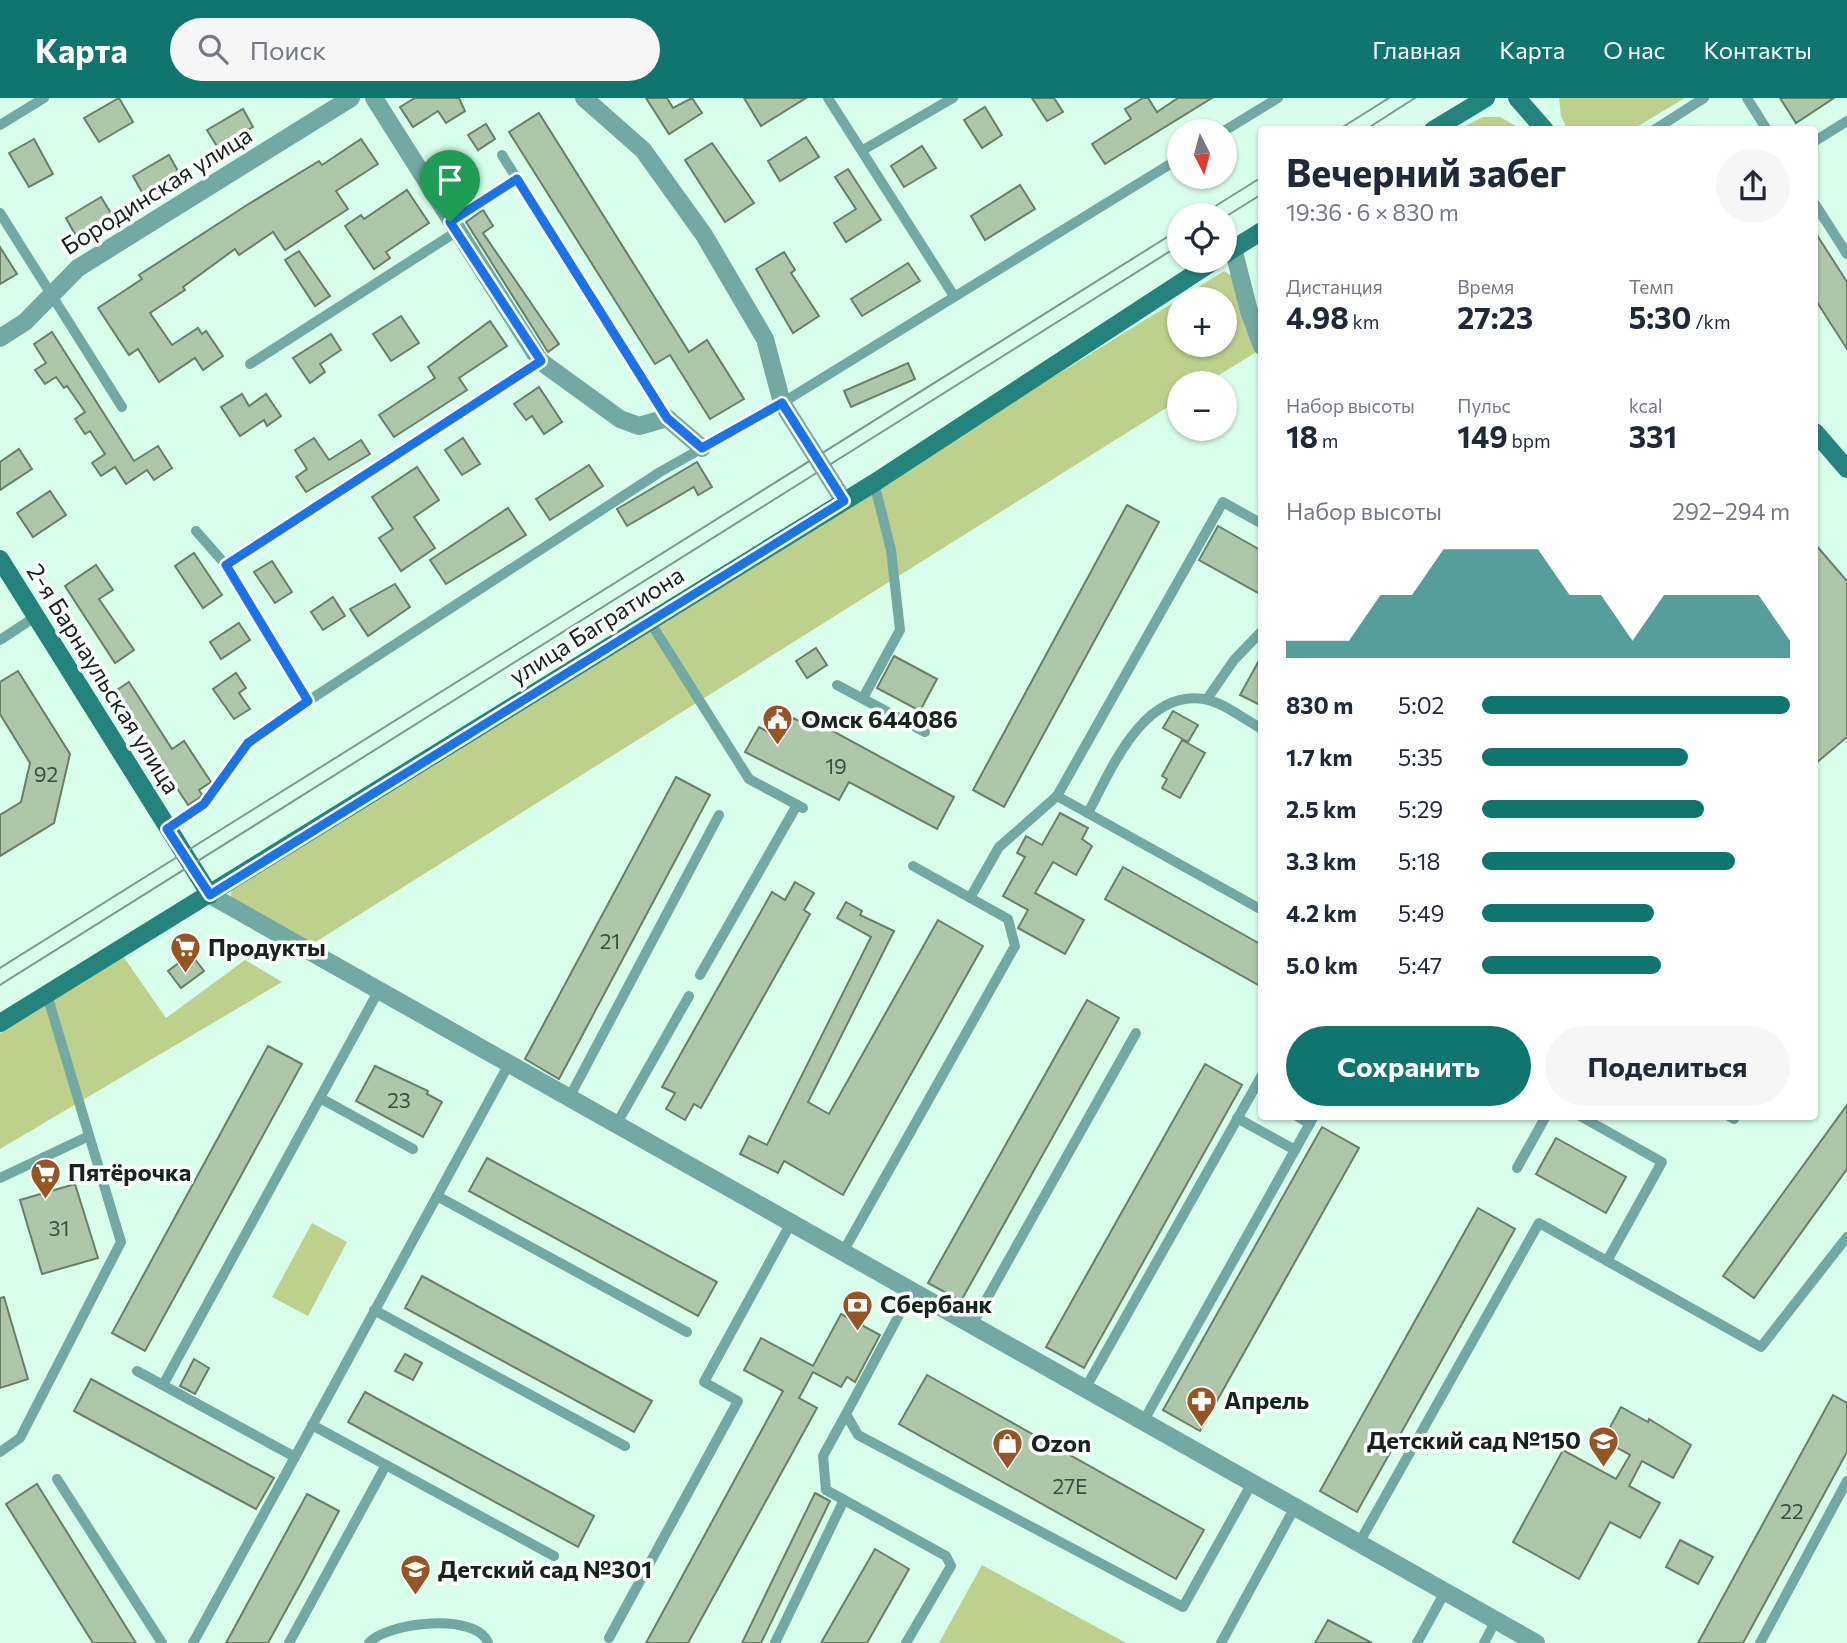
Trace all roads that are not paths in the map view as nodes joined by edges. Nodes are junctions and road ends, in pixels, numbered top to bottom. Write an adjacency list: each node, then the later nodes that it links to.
1 (44, 98): 15 (lane)
2 (351, 98): 33 (street, Бородинская улица)
3 (374, 98): 27 (street)
4 (584, 98): 39 (street)
5 (828, 98): 21 (lane)
6 (953, 98): 21 (lane)
7 (1278, 98): 12 (lane)
8 (1486, 98): 16 (street)
9 (1517, 98): 17 (street)
10 (1704, 98): 18 (lane)
11 (1747, 98): 19 (lane)
12 (1261, 103): 13 (lane)
13 (1237, 121)
14 (1847, 121): 20 (lane)
15 (0, 125)
16 (1440, 126)
17 (1542, 126)
18 (1660, 126)
19 (1764, 126)
20 (1818, 139)
21 (863, 150): 34 (lane)
22 (502, 155): 24 (lane)
23 (1167, 166): 34 (lane)
24 (517, 179): 27 (lane); 41 (lane)
25 (1818, 209): 30 (lane)
26 (0, 213): 33 (lane)
27 (453, 227): 37 (street); 38 (lane)
28 (1258, 233): 29 (street)
29 (1237, 246)
30 (1847, 254)
31 (1196, 273): 45 (street, улица Багратиона)
32 (1236, 273): 35 (street)
33 (49, 294): 36 (street, Бородинская улица); 40 (lane)
34 (954, 296): 39 (lane)
35 (1258, 335)
36 (0, 338)
37 (541, 361): 41 (street); 50 (lane)
38 (250, 364)
39 (782, 403): 43 (lane); 46 (street)
40 (122, 407)
41 (667, 418): 43 (street)
42 (1818, 435): 44 (street)
43 (702, 448): 58 (lane)
44 (1847, 469)
45 (874, 483): 46 (street, улица Багратиона); 56 (lane)
46 (844, 501): 52 (street, улица Багратиона)
47 (1258, 522): 61 (lane)
48 (196, 531): 50 (lane)
49 (0, 559): 51 (street, 2-я Барнаульская улица)
50 (226, 565): 58 (lane)
51 (35, 617): 54 (lane); 64 (street, 2-я Барнаульская улица)
52 (650, 622): 66 (street, улица Багратиона); 69 (lane)
53 (1258, 635): 57 (lane)
54 (0, 640)
55 (837, 685): 56 (lane)
56 (863, 698): 60 (lane)
57 (1207, 699): 59 (lane); 62 (lane)
58 (308, 701): 64 (lane)
59 (1258, 727)
60 (925, 732)
61 (1057, 796): 62 (lane); 67 (lane)
62 (1088, 813): 68 (lane)
63 (719, 815): 78 (lane)
64 (167, 829): 66 (street, 2-я Барнаульская улица)
65 (913, 866): 67 (lane)
66 (210, 895): 70 (street); 71 (street, улица Багратиона)
67 (970, 898): 92 (lane)
68 (1258, 909)
69 (701, 975)
70 (379, 990): 75 (street); 77 (lane)
71 (47, 995): 73 (street, улица Багратиона); 84 (lane)
72 (689, 996): 83 (lane)
73 (0, 1023)
74 (1136, 1033): 96 (lane)
75 (509, 1064): 78 (street); 89 (lane)
76 (1257, 1094): 79 (lane)
77 (320, 1098): 85 (lane); 99 (lane)
78 (569, 1098): 83 (street)
79 (1237, 1118): 86 (lane); 100 (lane)
80 (1312, 1120): 86 (lane)
81 (1544, 1120): 87 (lane)
82 (1587, 1120): 93 (lane)
83 (617, 1125): 90 (street)
84 (89, 1136): 88 (lane); 105 (lane)
85 (413, 1149)
86 (1295, 1150): 102 (lane)
87 (1517, 1168)
88 (0, 1178)
89 (436, 1196): 95 (lane); 97 (lane)
90 (791, 1223): 92 (street); 117 (lane)
91 (1847, 1237): 93 (lane)
92 (843, 1252): 94 (street)
93 (1607, 1261): 113 (lane)
94 (912, 1291): 96 (street); 101 (lane)
95 (374, 1310): 103 (lane); 104 (lane)
96 (972, 1325): 100 (street)
97 (687, 1332)
98 (136, 1371): 99 (lane)
99 (163, 1385): 106 (lane)
100 (1085, 1389): 102 (street)
101 (846, 1414): 110 (lane); 111 (lane)
102 (1143, 1422): 110 (street)
103 (312, 1425): 106 (lane); 107 (lane)
104 (625, 1446)
105 (0, 1452)
106 (295, 1457): 119 (lane)
107 (386, 1465): 114 (lane); 120 (lane)
108 (57, 1479): 118 (lane)
109 (1847, 1481): 129 (lane)
110 (1252, 1483): 112 (street)
111 (844, 1500): 123 (lane); 124 (lane)
112 (1295, 1507): 113 (street); 125 (lane)
113 (1359, 1543): 115 (street)
114 (554, 1556)
115 (1445, 1592): 116 (street); 126 (lane)
116 (1496, 1620): 127 (lane); 128 (street)
117 (609, 1639)
118 (162, 1643)
119 (194, 1643)
120 (289, 1643)
121 (369, 1643): 122 (lane)
122 (488, 1643)
123 (775, 1643)
124 (906, 1643)
125 (1221, 1643)
126 (1418, 1643)
127 (1484, 1643)
128 (1536, 1643)
129 (1760, 1643)

